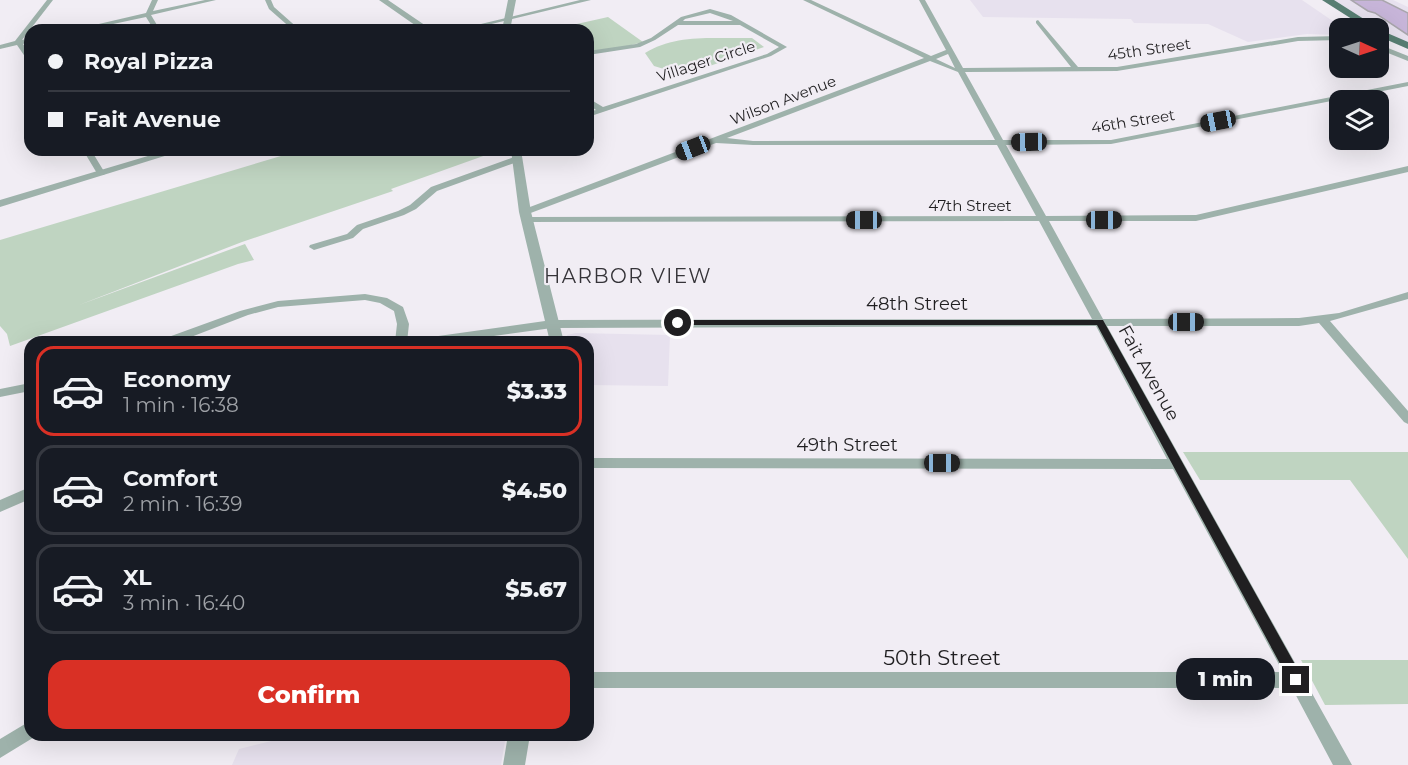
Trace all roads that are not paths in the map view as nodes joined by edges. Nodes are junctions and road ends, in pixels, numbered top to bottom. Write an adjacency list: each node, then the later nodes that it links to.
1 (50, 0): 19 (street)
2 (155, 0): 12 (street)
3 (213, 0): 12 (street)
4 (268, 0): 22 (street)
5 (383, 0): 23 (street)
6 (512, 0): 13 (street)
7 (588, 0): 13 (street)
8 (806, 0): 37 (street)
9 (922, 0): 35 (street, Fait Avenue)
10 (1313, 0): 14 (main road)
11 (1326, 0): 15 (main road)
12 (148, 15): 20 (street); 21 (street)
13 (508, 17): 24 (street); 25 (street)
14 (1340, 17)
15 (1356, 18)
16 (1038, 22): 40 (street)
17 (677, 23): 18 (street, Villager Circle); 18 (street, Villager Circle); 36 (street, Villager Circle)
18 (741, 23): 43 (street, Villager Circle)
19 (31, 24)
20 (105, 24)
21 (152, 24)
22 (290, 24)
23 (419, 24)
24 (482, 24)
25 (507, 24)
26 (24, 33): 29 (street)
27 (1329, 38): 40 (street, 45th Street)
28 (24, 41): 29 (street)
29 (19, 42): 32 (street); 34 (street)
30 (1389, 42): 33 (main road)
31 (1389, 44): 38 (street)
32 (0, 47)
33 (1408, 49)
34 (24, 50)
35 (950, 51): 37 (street, Wilson Avenue); 39 (street, Fait Avenue)
36 (594, 52)
37 (931, 58): 39 (street); 45 (street, Wilson Avenue)
38 (1408, 58)
39 (960, 70): 40 (street, 45th Street); 46 (street, Fait Avenue)
40 (1077, 70)
41 (1408, 84): 46 (street, 46th Street)
42 (594, 104): 43 (street)
43 (602, 110): 44 (street, Villager Circle)
44 (594, 113)
45 (714, 140): 46 (street, 46th Street); 54 (street, Wilson Avenue)
46 (1000, 142): 55 (street, Fait Avenue)
47 (91, 156): 52 (street)
48 (159, 156): 52 (street)
49 (511, 156): 56 (street)
50 (516, 156): 54 (street)
51 (1408, 170): 55 (street, 47th Street)
52 (101, 173): 53 (street)
53 (0, 204)
54 (526, 216): 55 (street, 47th Street); 60 (street)
55 (1043, 219): 59 (street, Fait Avenue)
56 (314, 247)
57 (1408, 295): 58 (street, 48th Street)
58 (1323, 320): 59 (street, 48th Street); 67 (street)
59 (1100, 322): 60 (street, 48th Street); 69 (street, Fait Avenue)
60 (552, 324): 63 (street, 48th Street); 64 (street)
61 (184, 336): 62 (street)
62 (402, 336)
63 (467, 336)
64 (555, 336)
65 (24, 388): 66 (street)
66 (0, 393)
67 (1408, 419)
68 (594, 463): 69 (street, 49th Street)
69 (1178, 464): 73 (street, Fait Avenue)
70 (24, 495): 71 (street)
71 (0, 506)
72 (594, 680): 73 (street, 50th Street)
73 (1296, 680): 78 (street, Fait Avenue)
74 (24, 734): 76 (street)
75 (518, 741): 77 (street)
76 (0, 749)
77 (514, 765)
78 (1342, 765)

